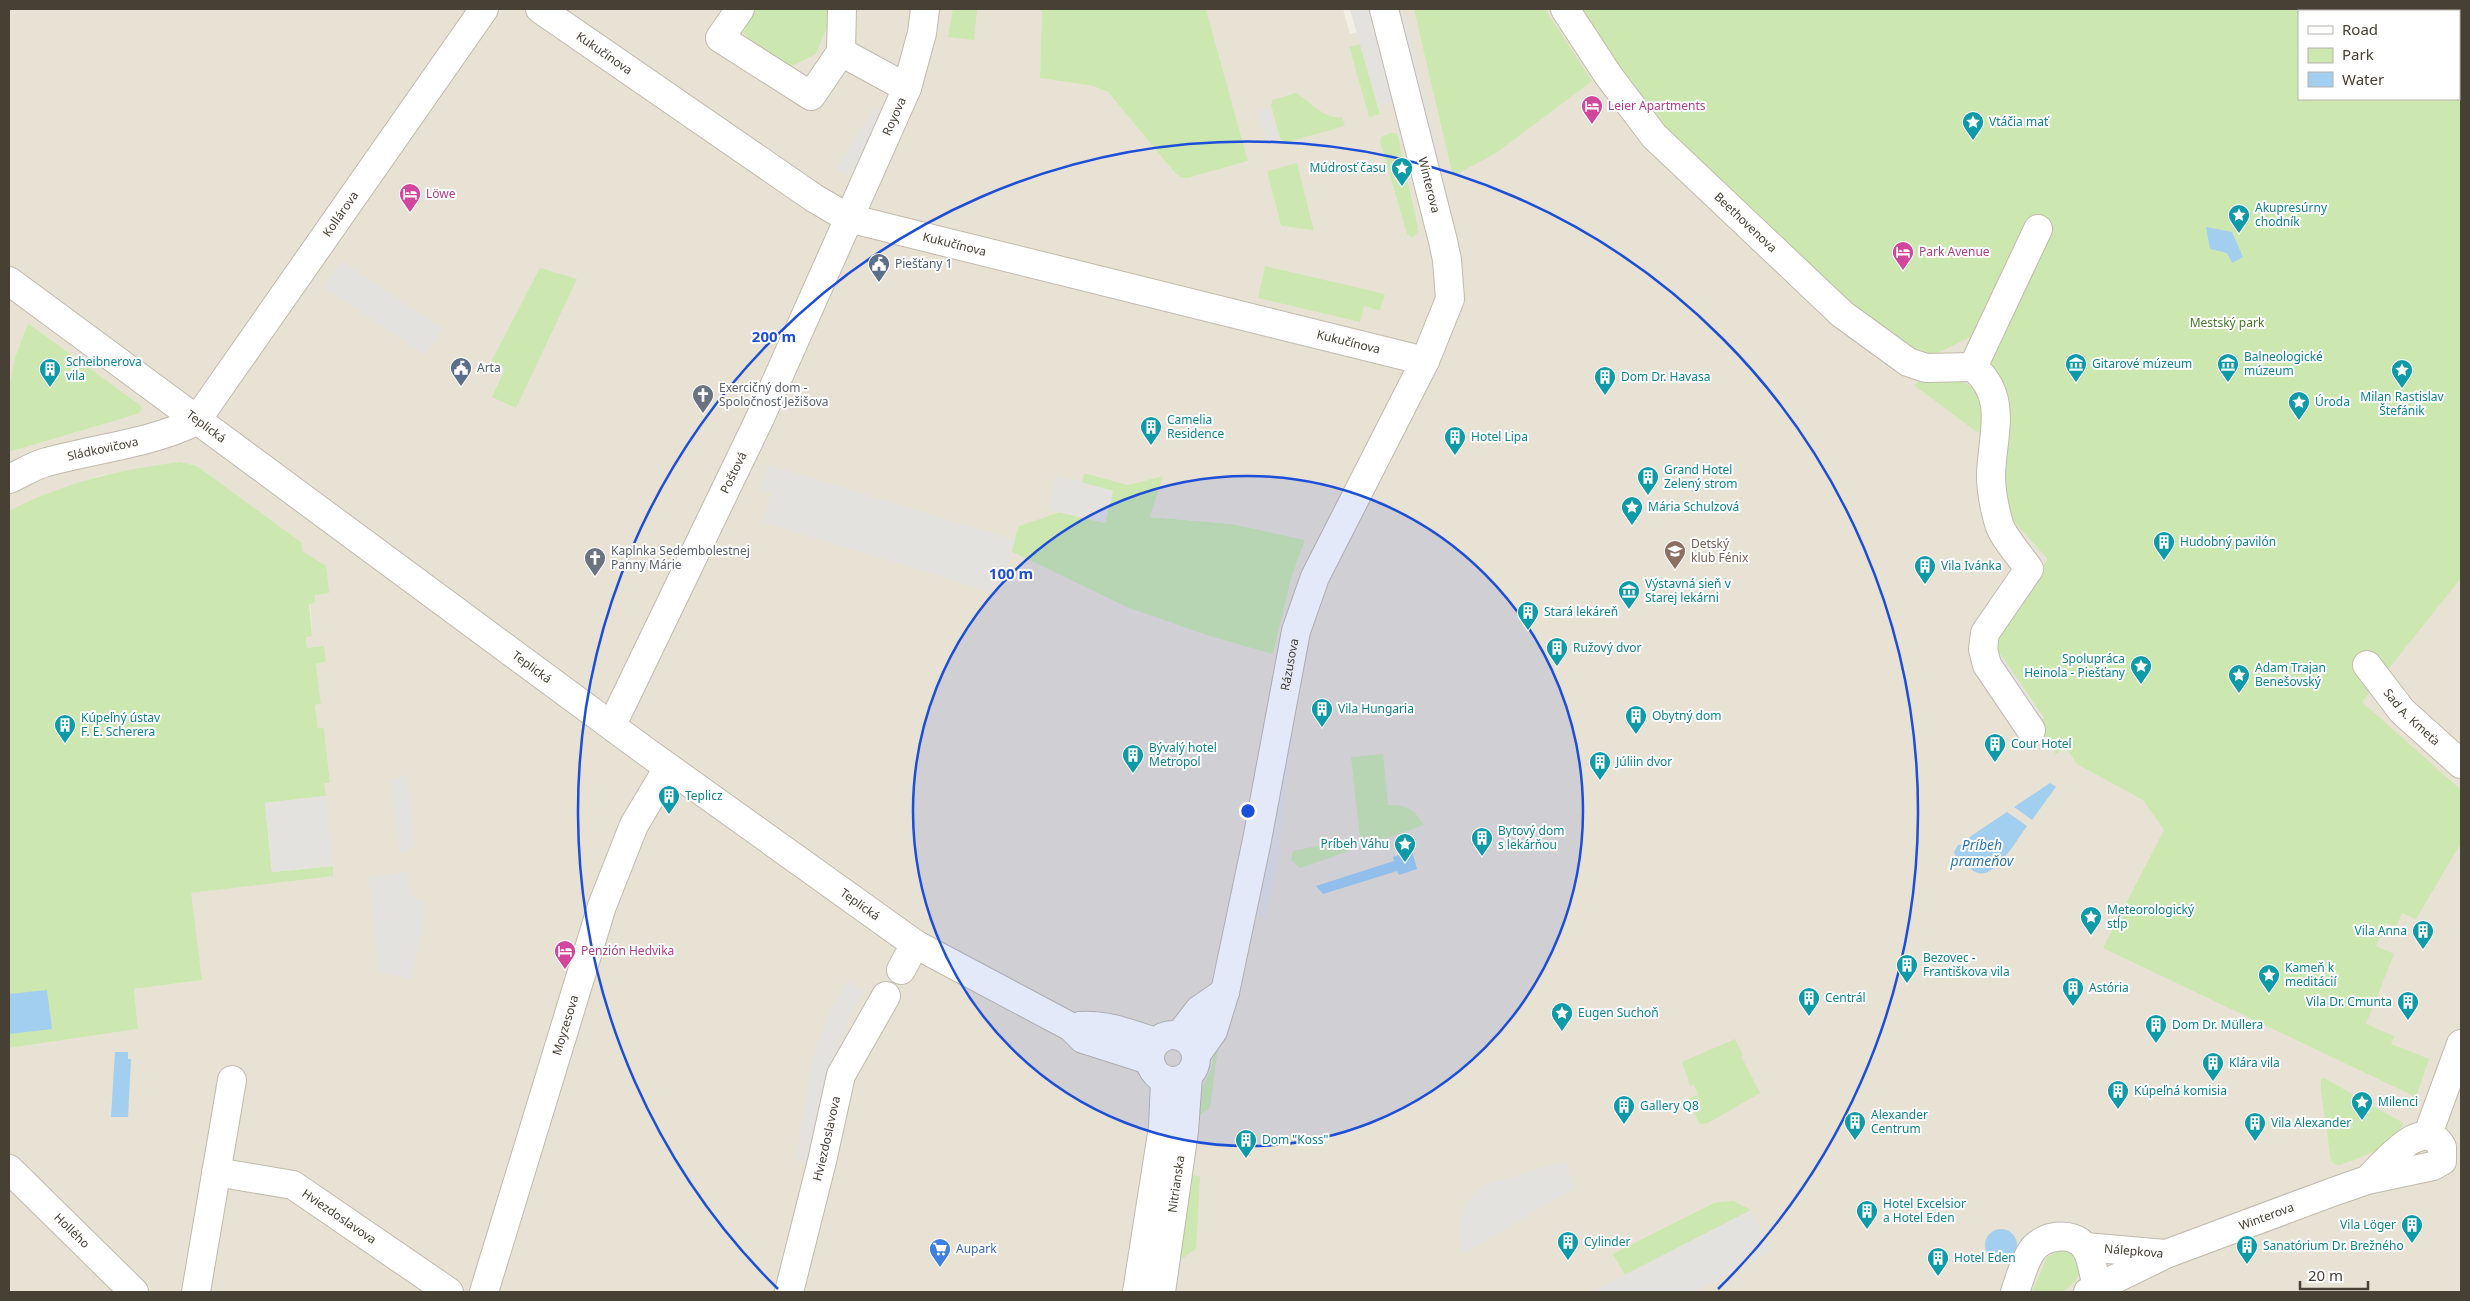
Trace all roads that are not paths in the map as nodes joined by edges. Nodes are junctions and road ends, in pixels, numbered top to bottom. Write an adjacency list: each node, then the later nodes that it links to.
1 (484, 9): 15 (street, Kollárova)
2 (540, 9): 10 (street, Kukučínova)
3 (740, 9): 8 (street)
4 (842, 9): 8 (street)
5 (926, 9): 9 (street, Royova)
6 (1384, 9): 13 (street, Winterova)
7 (1565, 9): 14 (street, Beethovenova)
8 (841, 52): 9 (street)
9 (907, 88): 10 (street, Royova)
10 (848, 218): 13 (street, Kukučínova); 18 (street, Poštová)
11 (2038, 229): 14 (street)
12 (9, 281): 15 (street, Teplická)
13 (1425, 361): 26 (street, Rázusova)
14 (1973, 367): 19 (street)
15 (196, 421): 16 (street, Sládkovičova); 18 (street, Teplická)
16 (9, 479)
17 (2367, 665): 20 (street, Sad A. Kmeťa)
18 (612, 725): 21 (street, Teplická)
19 (2031, 730)
20 (2461, 764)
21 (668, 768): 22 (street, Teplická); 36 (street, Moyzesova)
22 (915, 944): 23 (street); 26 (street, Teplická)
23 (900, 970)
24 (886, 996): 37 (street, Hviezdoslavova)
25 (2461, 1044): 31 (street, Winterova)
26 (1172, 1058): 38 (street, Nitrianska); 39 (street, Nitrianska)
27 (232, 1080): 29 (street)
28 (9, 1169): 33 (street, Hollého)
29 (216, 1172): 34 (street); 35 (street, Hviezdoslavova)
30 (2085, 1247): 31 (street, Nálepkova); 32 (street, Nálepkova); 40 (street, Nálepkova)
31 (2166, 1254): 32 (street, Nálepkova)
32 (2093, 1290)
33 (134, 1292)
34 (196, 1292)
35 (448, 1292)
36 (484, 1292)
37 (789, 1292)
38 (1137, 1292)
39 (1161, 1292)
40 (2015, 1292)

